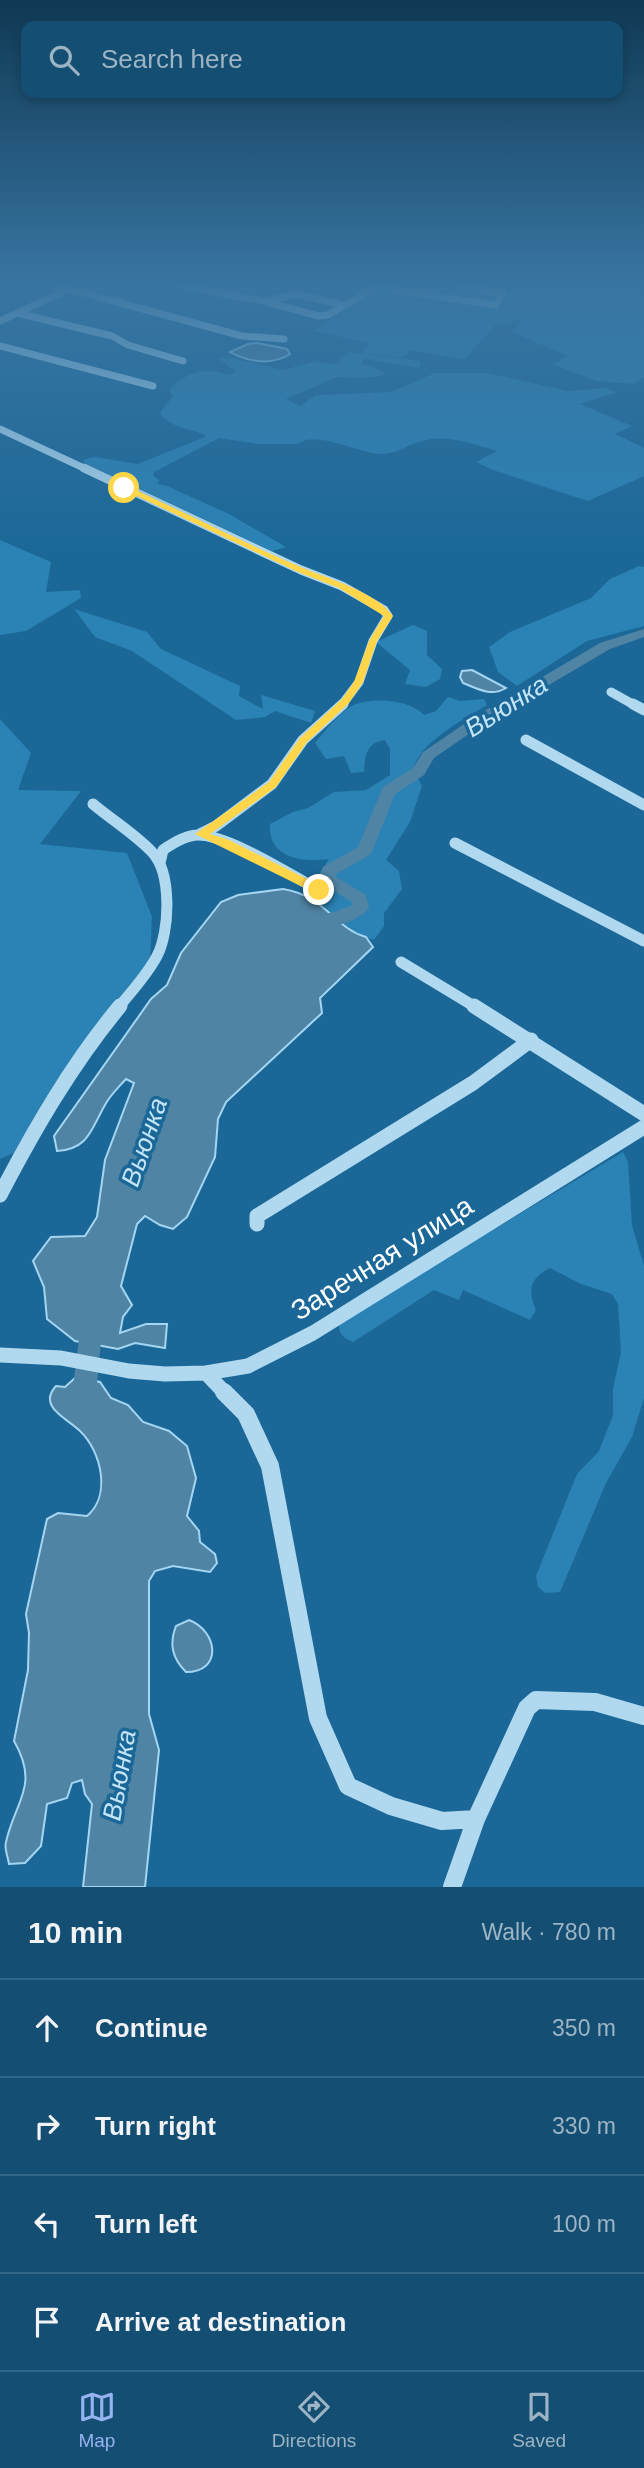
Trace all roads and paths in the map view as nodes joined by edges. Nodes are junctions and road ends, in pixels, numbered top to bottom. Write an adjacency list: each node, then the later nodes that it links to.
1 (104, 373): 2 (street)
2 (153, 386)
3 (0, 429): 9 (street)
4 (611, 692): 5 (street)
5 (644, 710)
6 (526, 740): 8 (street)
7 (93, 804): 11 (street)
8 (644, 805)
9 (200, 834): 11 (street); 12 (street)
10 (456, 843): 13 (street)
11 (160, 863): 18 (street)
12 (319, 890)
13 (644, 941)
14 (401, 962): 15 (street)
15 (531, 1040): 16 (street); 19 (street)
16 (644, 1114)
17 (644, 1127): 22 (street, Заречная улица)
18 (0, 1195)
19 (257, 1224)
20 (0, 1355): 21 (street)
21 (61, 1358): 22 (street, Заречная улица)
22 (206, 1373): 24 (street)
23 (644, 1716): 24 (street)
24 (476, 1819): 25 (street)
25 (452, 1887)

